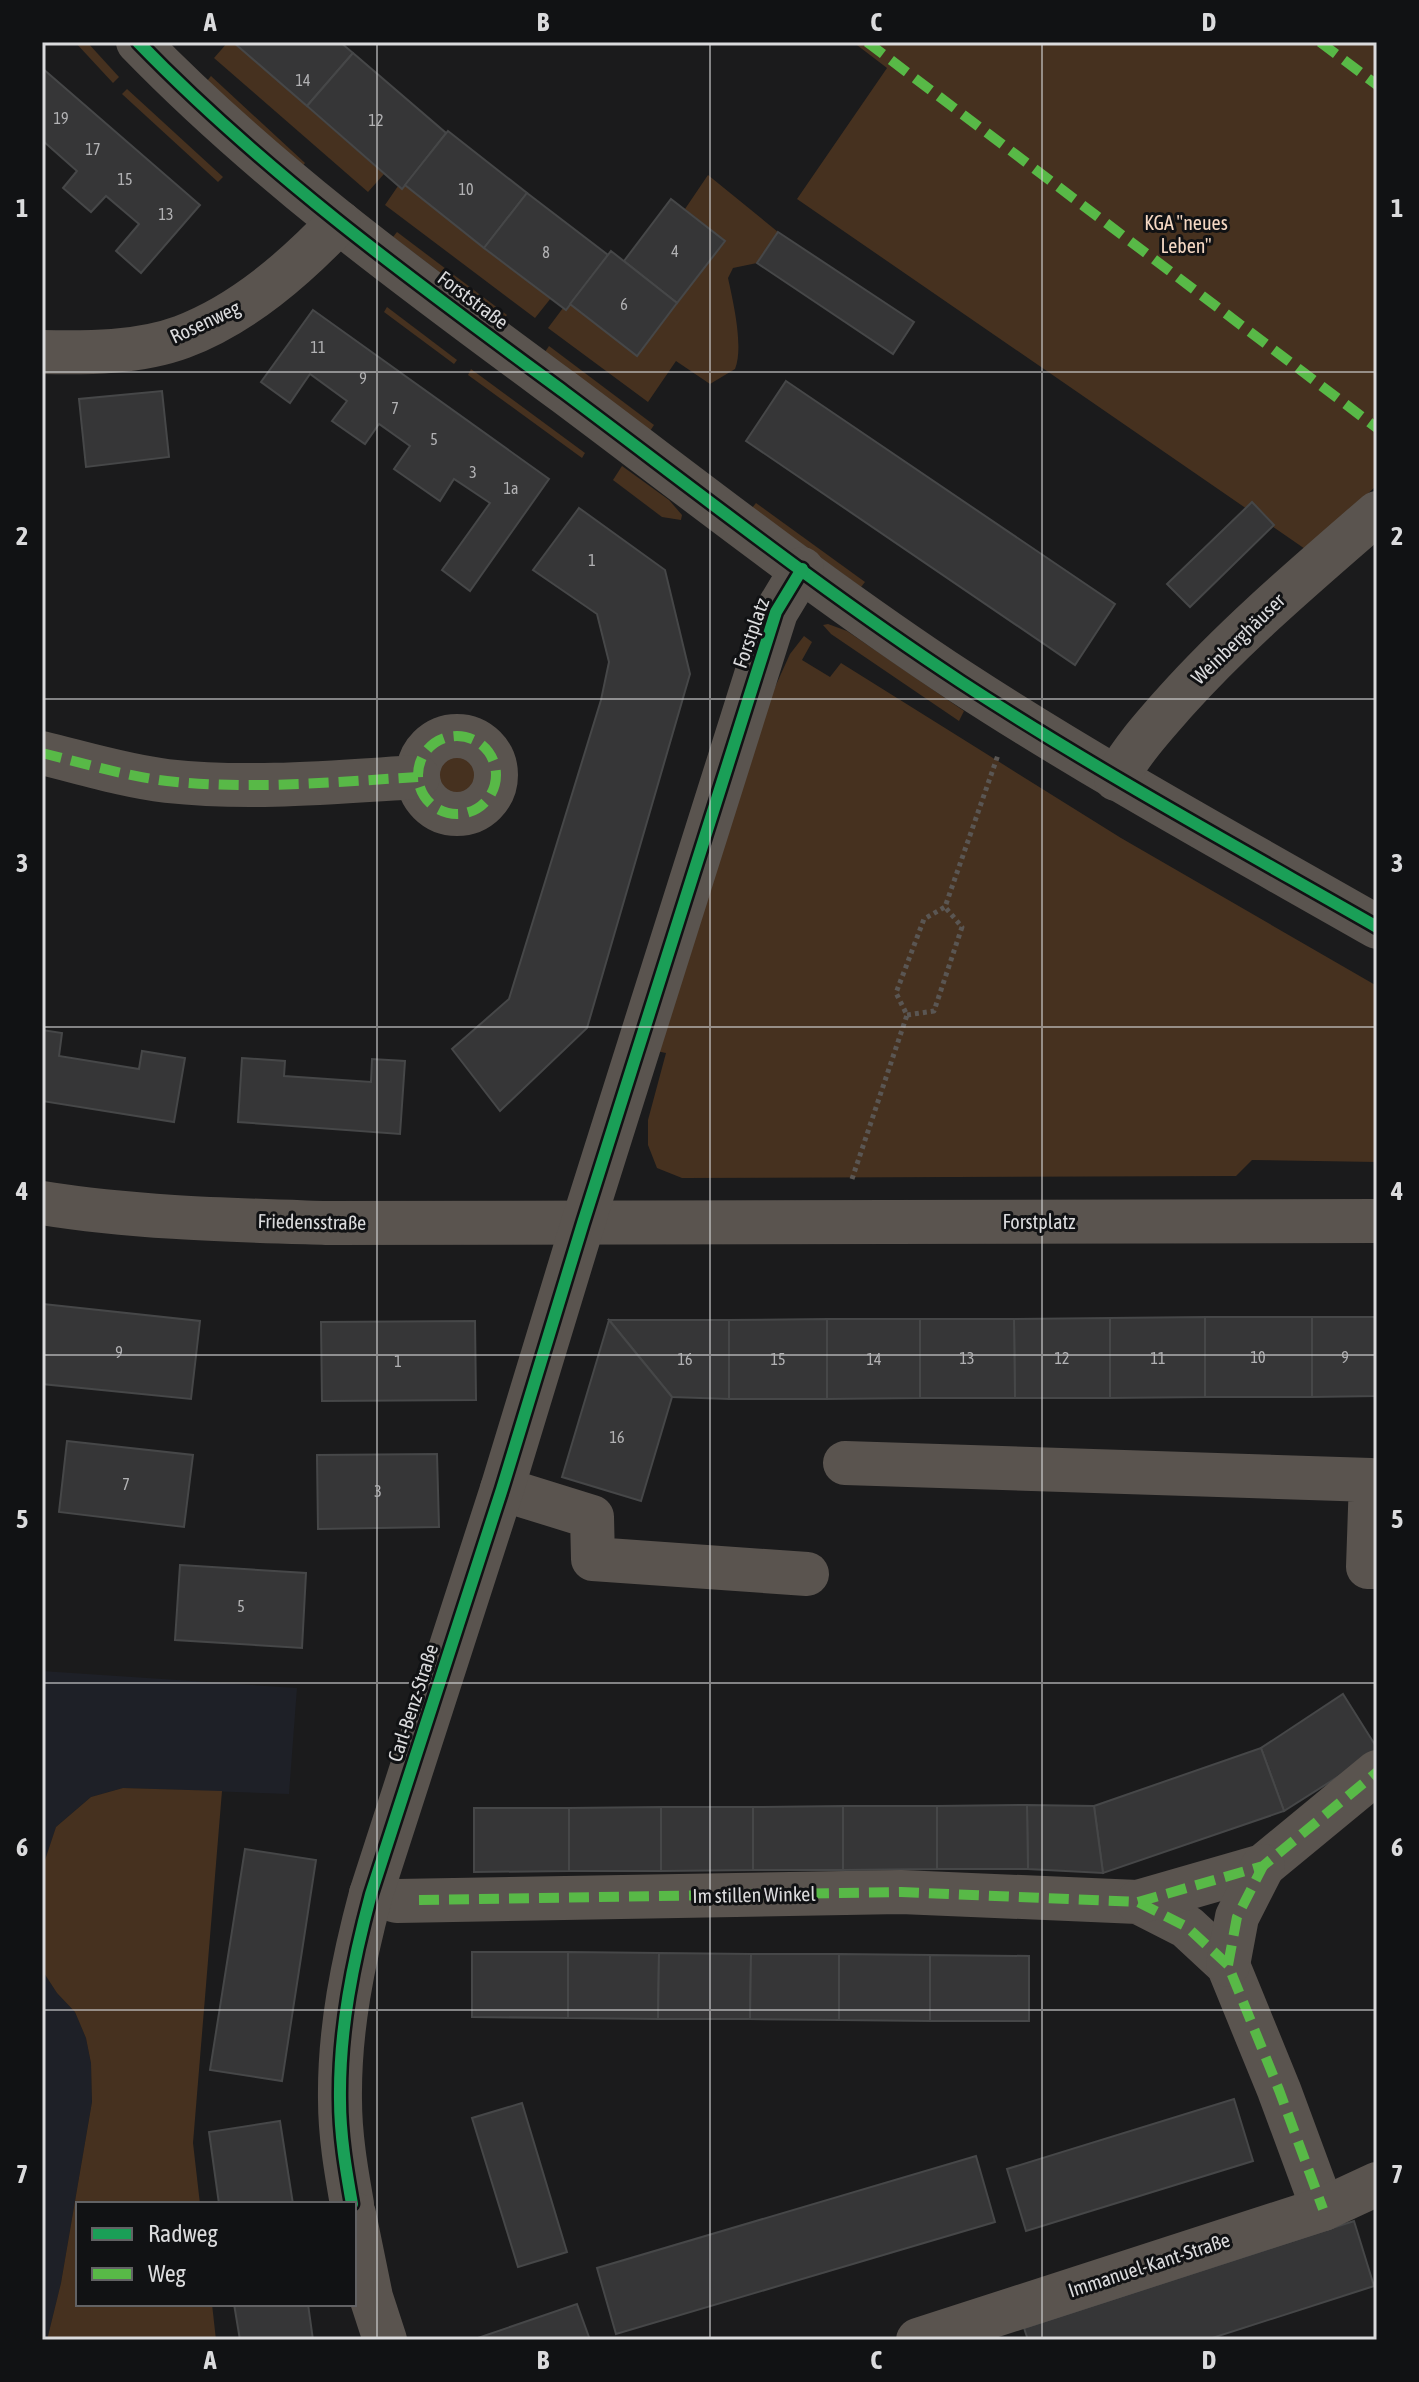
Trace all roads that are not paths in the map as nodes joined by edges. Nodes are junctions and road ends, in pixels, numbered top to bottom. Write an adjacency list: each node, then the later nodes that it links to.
1 (138, 42): 2 (street, Forststraße)
2 (339, 222): 3 (street, Rosenweg); 5 (street, Forststraße)
3 (42, 352)
4 (1377, 513): 8 (street, Weinberghäuser)
5 (802, 569): 8 (street); 12 (street, Forstplatz)
6 (42, 753): 7 (street)
7 (418, 777)
8 (1116, 779): 9 (street)
9 (1377, 927)
10 (42, 1203): 12 (street, Friedensstraße)
11 (1377, 1221): 12 (street, Forstplatz)
12 (583, 1223): 14 (street, Carl-Benz-Straße)
13 (845, 1463): 15 (street)
14 (502, 1489): 16 (street); 19 (street, Carl-Benz-Straße)
15 (1377, 1567)
16 (807, 1574)
17 (1377, 1772): 18 (street, Im stillen Winkel)
18 (1263, 1866): 20 (street, Im stillen Winkel); 21 (street, Im stillen Winkel)
19 (371, 1894): 20 (street, Im stillen Winkel); 23 (street, Carl-Benz-Straße)
20 (1138, 1902): 21 (street, Im stillen Winkel)
21 (1228, 1965): 24 (street, Im stillen Winkel)
22 (1377, 2184): 24 (street, Immanuel-Kant-Straße)
23 (352, 2202)
24 (1323, 2209): 27 (street, Immanuel-Kant-Straße)
25 (356, 2224): 26 (street)
26 (385, 2340)
27 (918, 2340)

